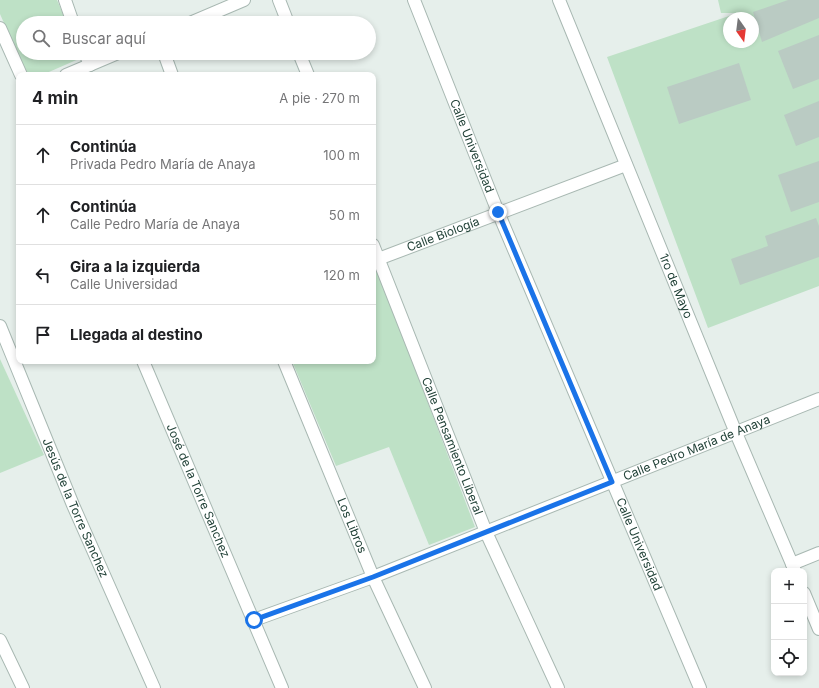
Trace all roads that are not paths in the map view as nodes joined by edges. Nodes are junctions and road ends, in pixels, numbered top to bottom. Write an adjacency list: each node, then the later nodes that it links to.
1 (64, 0): 7 (street)
2 (244, 0): 6 (street)
3 (279, 0): 9 (street)
4 (414, 0): 21 (street, Calle Universidad)
5 (559, 0): 20 (street, 1ro de Mayo)
6 (223, 4): 8 (street)
7 (70, 16)
8 (202, 16)
9 (285, 16)
10 (0, 28): 16 (street)
11 (88, 60): 15 (street)
12 (102, 60): 15 (street)
13 (167, 60): 18 (street)
14 (302, 60): 19 (street)
15 (90, 65): 17 (street)
16 (20, 72)
17 (73, 72)
18 (171, 72)
19 (307, 72)
20 (626, 165): 21 (street, Calle Biología); 27 (street, 1ro de Mayo)
21 (498, 212): 22 (street, Calle Biología); 28 (street, Calle Universidad)
22 (376, 260): 29 (street, Calle Pensamiento Liberal)
23 (0, 326): 38 (street, Jesús de la Torre Sanchez)
24 (144, 364): 34 (street, José de la Torre Sanchez)
25 (285, 364): 32 (street, Los Libros)
26 (819, 399): 27 (street, Calle Pedro María de Anaya)
27 (736, 432): 28 (street, Calle Pedro María de Anaya); 31 (street, 1ro de Mayo)
28 (612, 482): 29 (street, Calle Pedro María de Anaya); 42 (street, Calle Universidad)
29 (486, 532): 32 (street, Calle Pedro María de Anaya); 41 (street, Calle Pensamiento Liberal)
30 (819, 553): 31 (street)
31 (793, 567)
32 (373, 577): 34 (street, Calle Pedro María de Anaya); 40 (street, Los Libros)
33 (807, 600): 35 (street)
34 (254, 620): 39 (street, José de la Torre Sanchez)
35 (819, 629)
36 (0, 640): 37 (street)
37 (23, 688)
38 (154, 688)
39 (282, 688)
40 (425, 688)
41 (558, 688)
42 (700, 688)

